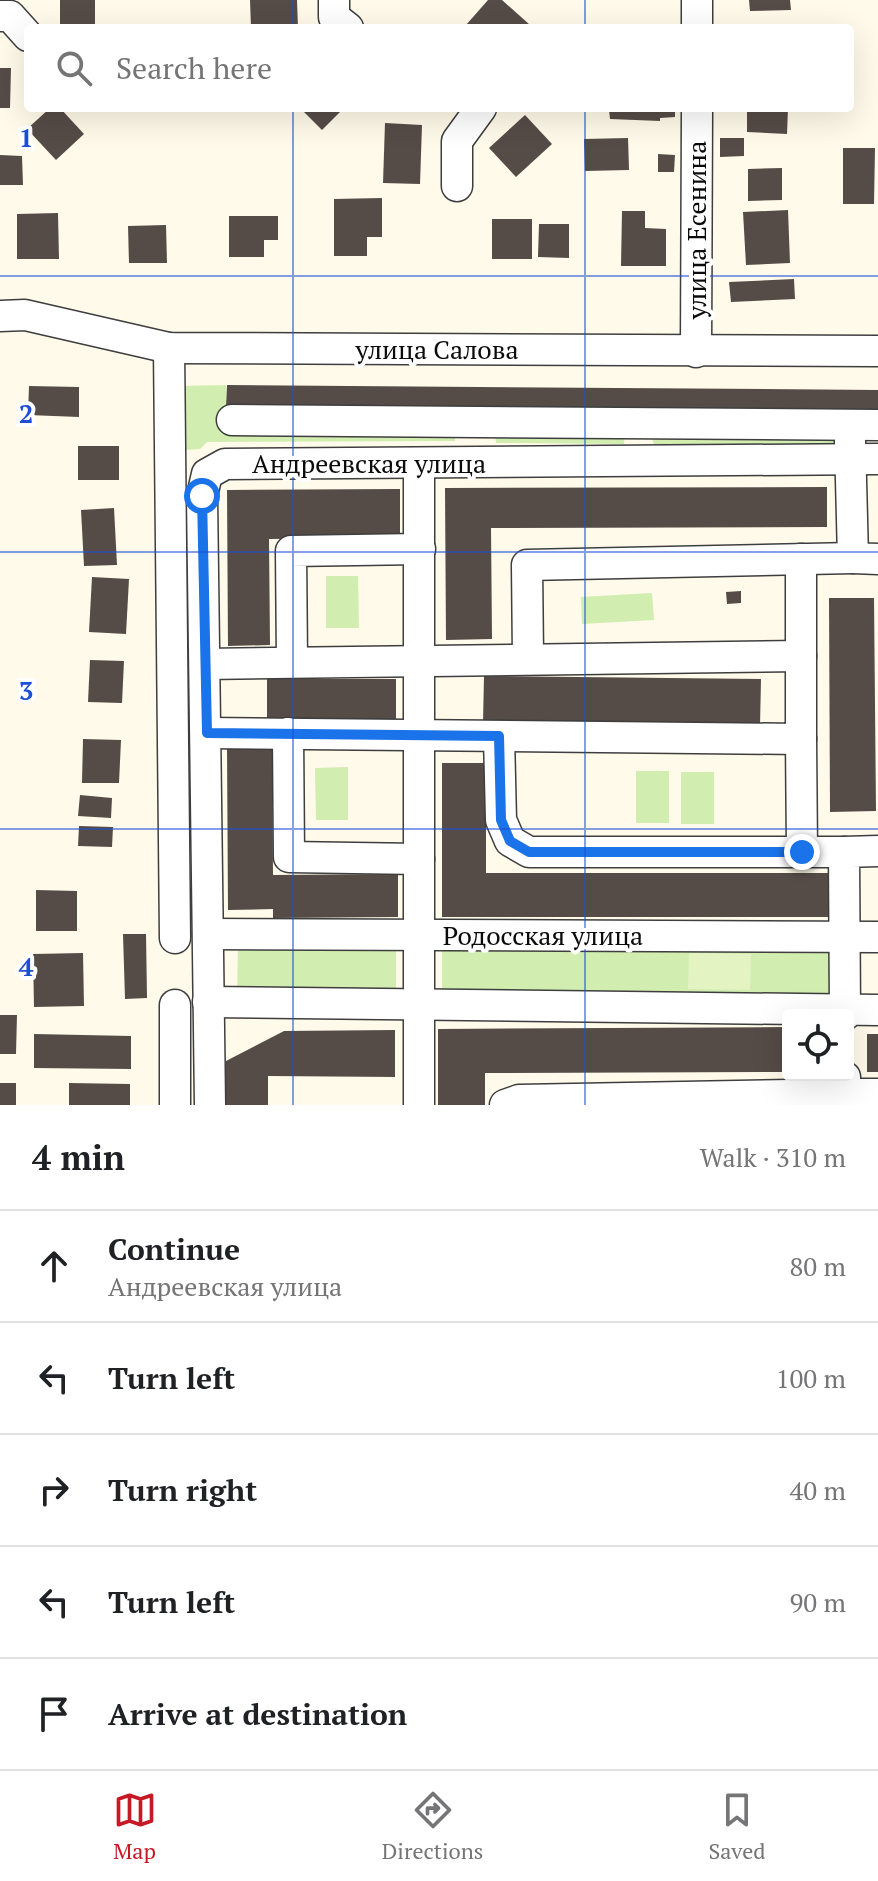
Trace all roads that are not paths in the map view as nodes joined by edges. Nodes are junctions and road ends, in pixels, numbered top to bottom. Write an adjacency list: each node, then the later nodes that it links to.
1 (697, 0): 2 (street)
2 (697, 24)
3 (478, 112): 5 (street)
4 (697, 112): 9 (street, улица Есенина)
5 (457, 186)
6 (0, 316): 7 (street, улица Салова)
7 (169, 348): 9 (street, улица Салова); 37 (street)
8 (878, 351): 9 (street, улица Салова)
9 (696, 352)
10 (232, 420): 11 (street)
11 (465, 422): 12 (street); 14 (street)
12 (864, 425): 13 (street)
13 (864, 459): 14 (street, Андреевская улица); 17 (street)
14 (466, 462): 15 (street, Андреевская улица)
15 (419, 463): 16 (street); 23 (street, Андреевская улица)
16 (420, 549): 21 (street); 22 (street)
17 (866, 558): 18 (street)
18 (801, 559): 19 (street); 20 (street)
19 (801, 656): 20 (street); 28 (street)
20 (528, 658): 21 (street)
21 (420, 659): 22 (street); 26 (street)
22 (292, 662): 23 (street)
23 (205, 664): 24 (street, Андреевская улица)
24 (207, 733): 25 (street); 33 (street, Андреевская улица)
25 (288, 733): 26 (street); 32 (street)
26 (419, 736): 27 (street); 32 (street)
27 (499, 736): 28 (street); 30 (street)
28 (801, 739): 30 (street)
29 (878, 851): 31 (street)
30 (802, 852): 31 (street)
31 (844, 852): 35 (street)
32 (419, 859): 34 (street)
33 (208, 934): 34 (street, Родосская улица); 38 (street, Андреевская улица)
34 (418, 934): 35 (street, Родосская улица); 39 (street)
35 (845, 936): 36 (street, Родосская улица); 41 (street)
36 (878, 937)
37 (175, 938)
38 (208, 1002): 39 (street); 48 (street, Андреевская улица)
39 (418, 1002): 43 (street); 49 (street)
40 (175, 1005): 47 (street)
41 (845, 1009)
42 (878, 1010): 44 (street)
43 (782, 1011)
44 (854, 1011)
45 (845, 1091): 46 (street); 50 (street)
46 (878, 1094)
47 (175, 1105)
48 (210, 1105)
49 (419, 1105)
50 (505, 1105)

